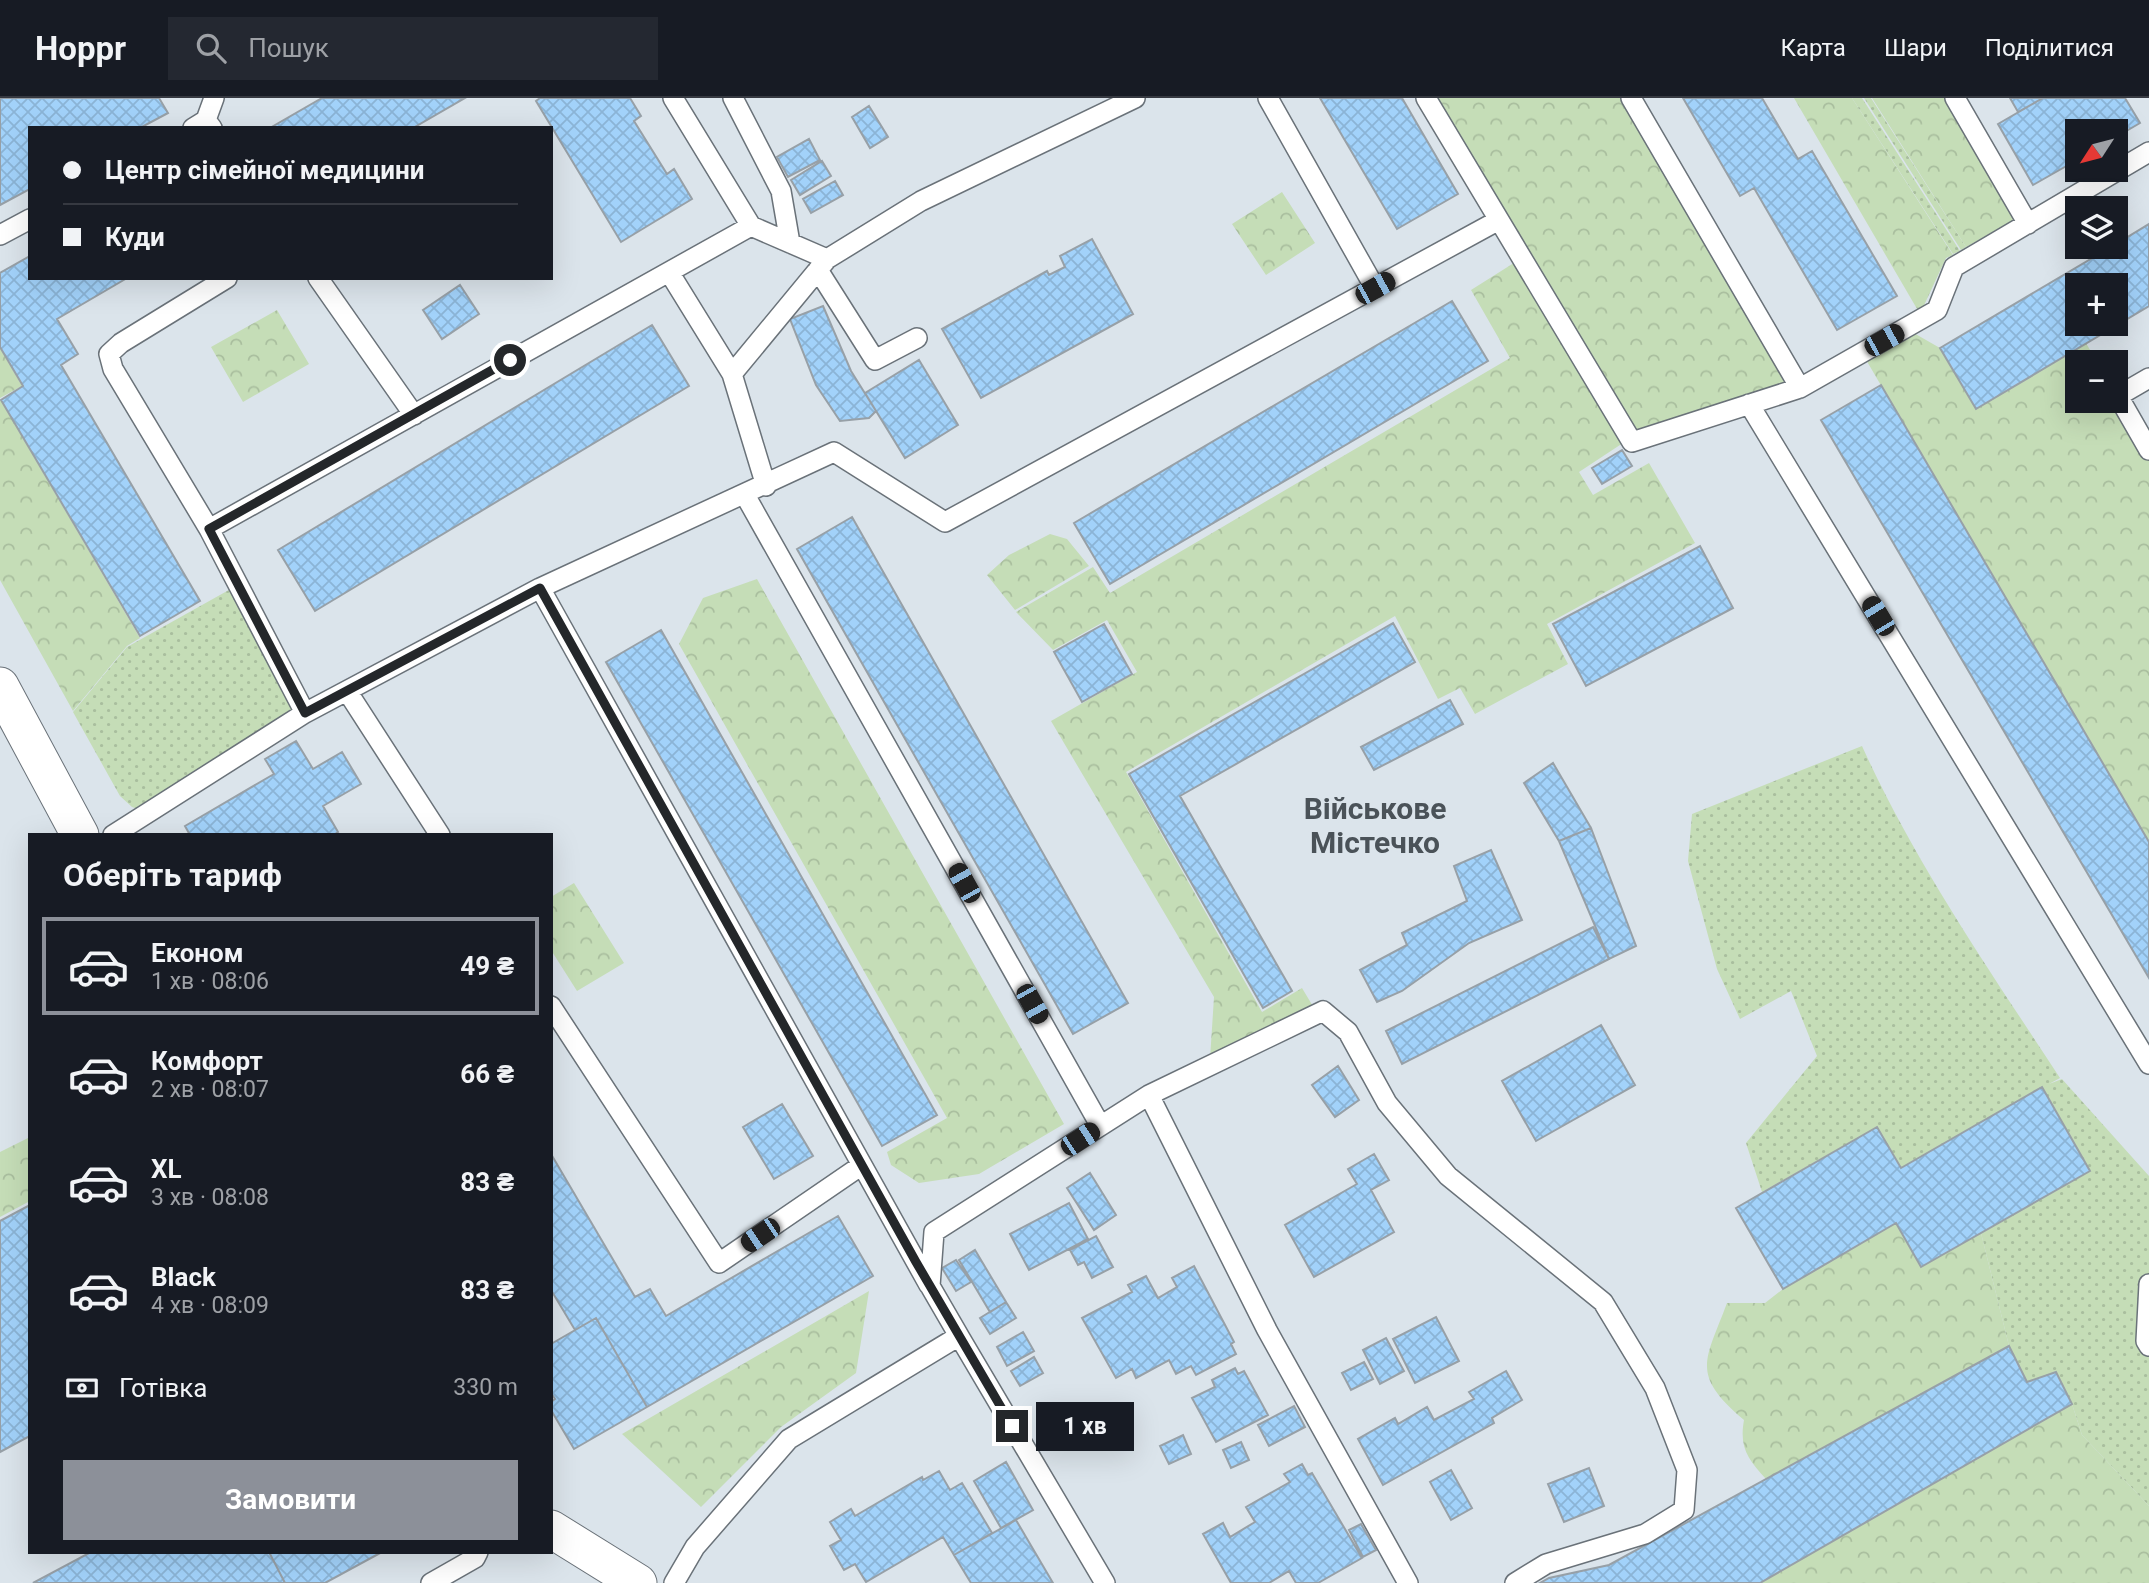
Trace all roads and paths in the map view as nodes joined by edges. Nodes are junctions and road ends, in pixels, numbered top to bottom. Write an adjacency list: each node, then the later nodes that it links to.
1 (214, 98): 9 (lane)
2 (673, 98): 14 (lane)
3 (733, 98): 16 (lane)
4 (1135, 98): 17 (lane)
5 (1268, 98): 21 (lane)
6 (1426, 98): 12 (lane)
7 (1631, 98): 25 (lane)
8 (1955, 98): 13 (lane)
9 (204, 125)
10 (2149, 152): 13 (lane)
11 (28, 220): 15 (lane)
12 (1499, 220): 21 (lane); 26 (lane)
13 (2028, 224): 25 (lane)
14 (751, 226): 16 (lane); 18 (lane)
15 (0, 235)
16 (790, 243): 17 (lane)
17 (822, 265): 22 (lane); 23 (lane)
18 (669, 272): 23 (lane); 27 (lane)
19 (224, 280): 31 (lane)
20 (319, 280): 27 (lane)
21 (1375, 288): 29 (lane)
22 (917, 338)
23 (732, 374): 29 (lane)
24 (2149, 378): 28 (lane)
25 (1800, 388): 26 (lane)
26 (1749, 404): 40 (lane)
27 (414, 415): 31 (lane)
28 (2149, 450)
29 (766, 486): 30 (lane)
30 (745, 495): 32 (lane); 42 (lane)
31 (209, 529): 35 (lane)
32 (540, 588): 34 (lane); 43 (lane)
33 (0, 686): 36 (street)
34 (347, 691): 35 (lane); 38 (lane)
35 (305, 713): 37 (lane)
36 (79, 833)
37 (116, 833)
38 (439, 833)
39 (553, 1009): 43 (lane)
40 (2149, 1064)
41 (1149, 1095): 42 (lane); 54 (lane); 55 (lane)
42 (1100, 1125): 45 (lane)
43 (862, 1165): 45 (lane)
44 (2149, 1284): 47 (lane)
45 (930, 1286): 46 (lane)
46 (959, 1336): 52 (lane); 53 (lane)
47 (2149, 1346)
48 (553, 1530): 51 (street)
49 (477, 1554): 50 (lane)
50 (431, 1583)
51 (638, 1583)
52 (674, 1583)
53 (1105, 1583)
54 (1408, 1583)
55 (1515, 1583)

